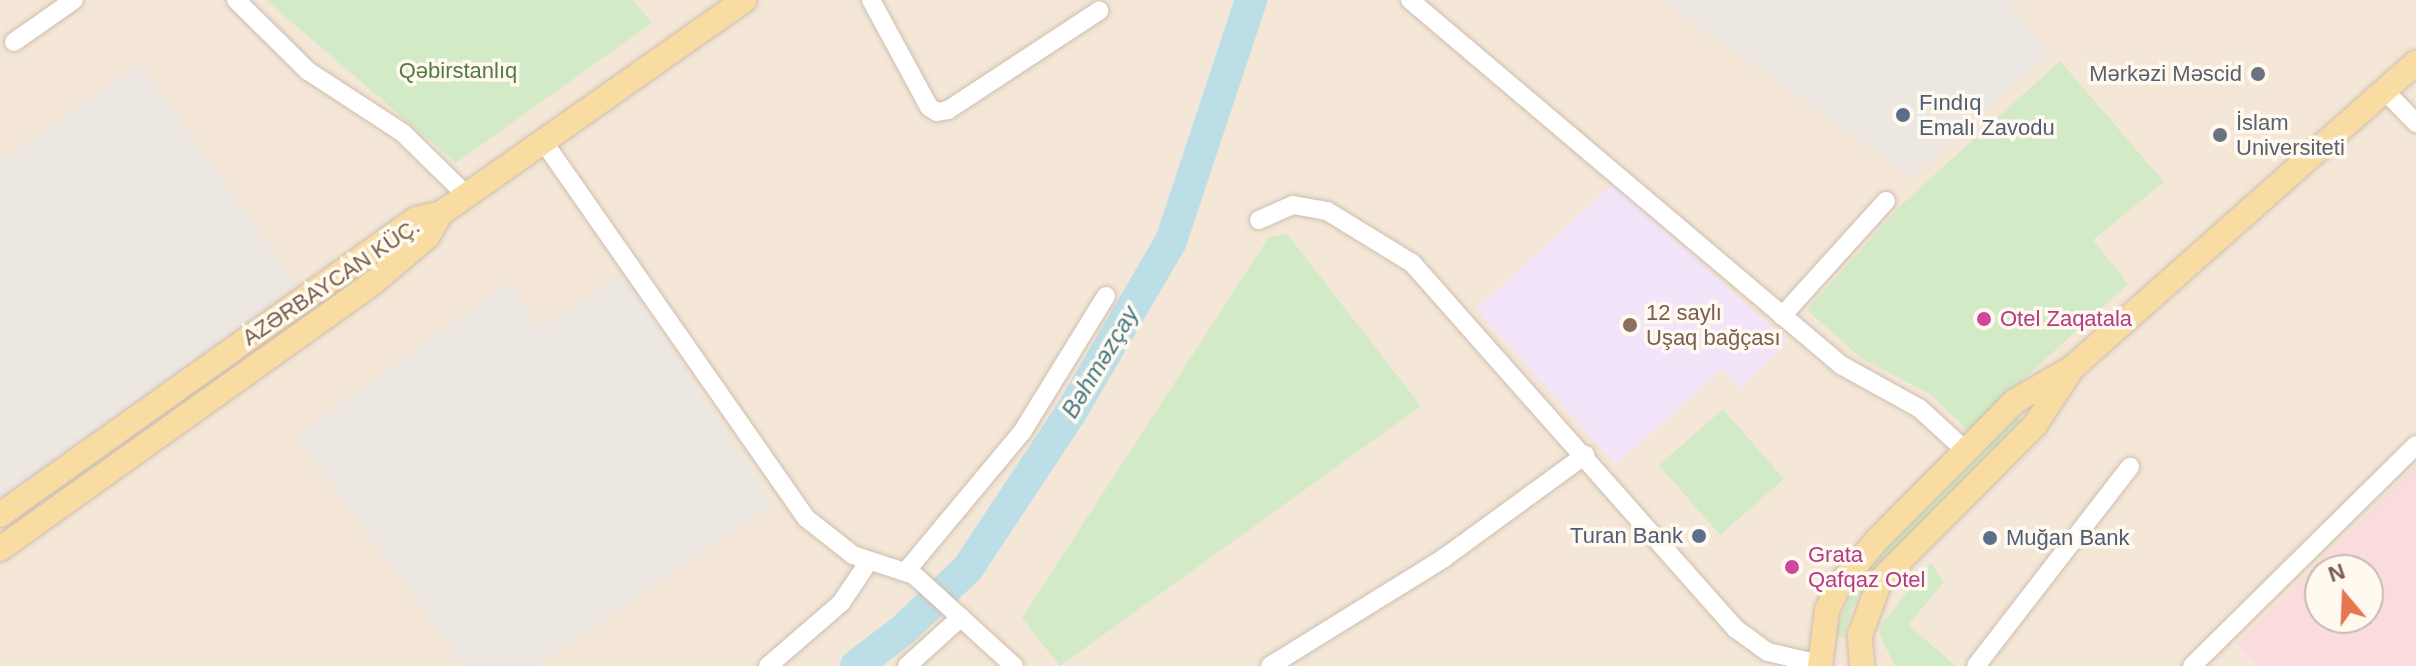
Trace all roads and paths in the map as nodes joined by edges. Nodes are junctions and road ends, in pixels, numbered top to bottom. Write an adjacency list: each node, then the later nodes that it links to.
1 (74, 0): 7 (street)
2 (236, 0): 12 (street)
3 (744, 0): 11 (main road, AZƏRBAYCAN KÜÇ.)
4 (871, 0): 6 (street)
5 (1410, 0): 17 (street)
6 (1099, 11)
7 (14, 42)
8 (2416, 63): 9 (main road)
9 (2385, 91): 10 (street); 20 (main road)
10 (2416, 123)
11 (543, 141): 12 (main road, AZƏRBAYCAN KÜÇ.); 27 (street)
12 (466, 195): 14 (main road, AZƏRBAYCAN KÜÇ.)
13 (1886, 201): 17 (street)
14 (440, 214): 18 (main road, AZƏRBAYCAN KÜÇ.); 19 (main road)
15 (1259, 220): 23 (street)
16 (1106, 296): 28 (street)
17 (1782, 316): 22 (street)
18 (259, 329): 19 (main road); 25 (main road, AZƏRBAYCAN KÜÇ.)
19 (276, 353): 26 (main road)
20 (2072, 368): 22 (main road); 35 (main road)
21 (2416, 445): 37 (street)
22 (1966, 451): 30 (main road)
23 (1585, 455): 30 (street); 34 (street)
24 (2130, 467): 36 (street)
25 (0, 515)
26 (0, 549)
27 (869, 561): 28 (street); 31 (street)
28 (911, 573): 29 (street)
29 (957, 614): 32 (street); 33 (street)
30 (1820, 665)
31 (768, 666)
32 (907, 666)
33 (1014, 666)
34 (1272, 666)
35 (1862, 666)
36 (1976, 666)
37 (2192, 666)

